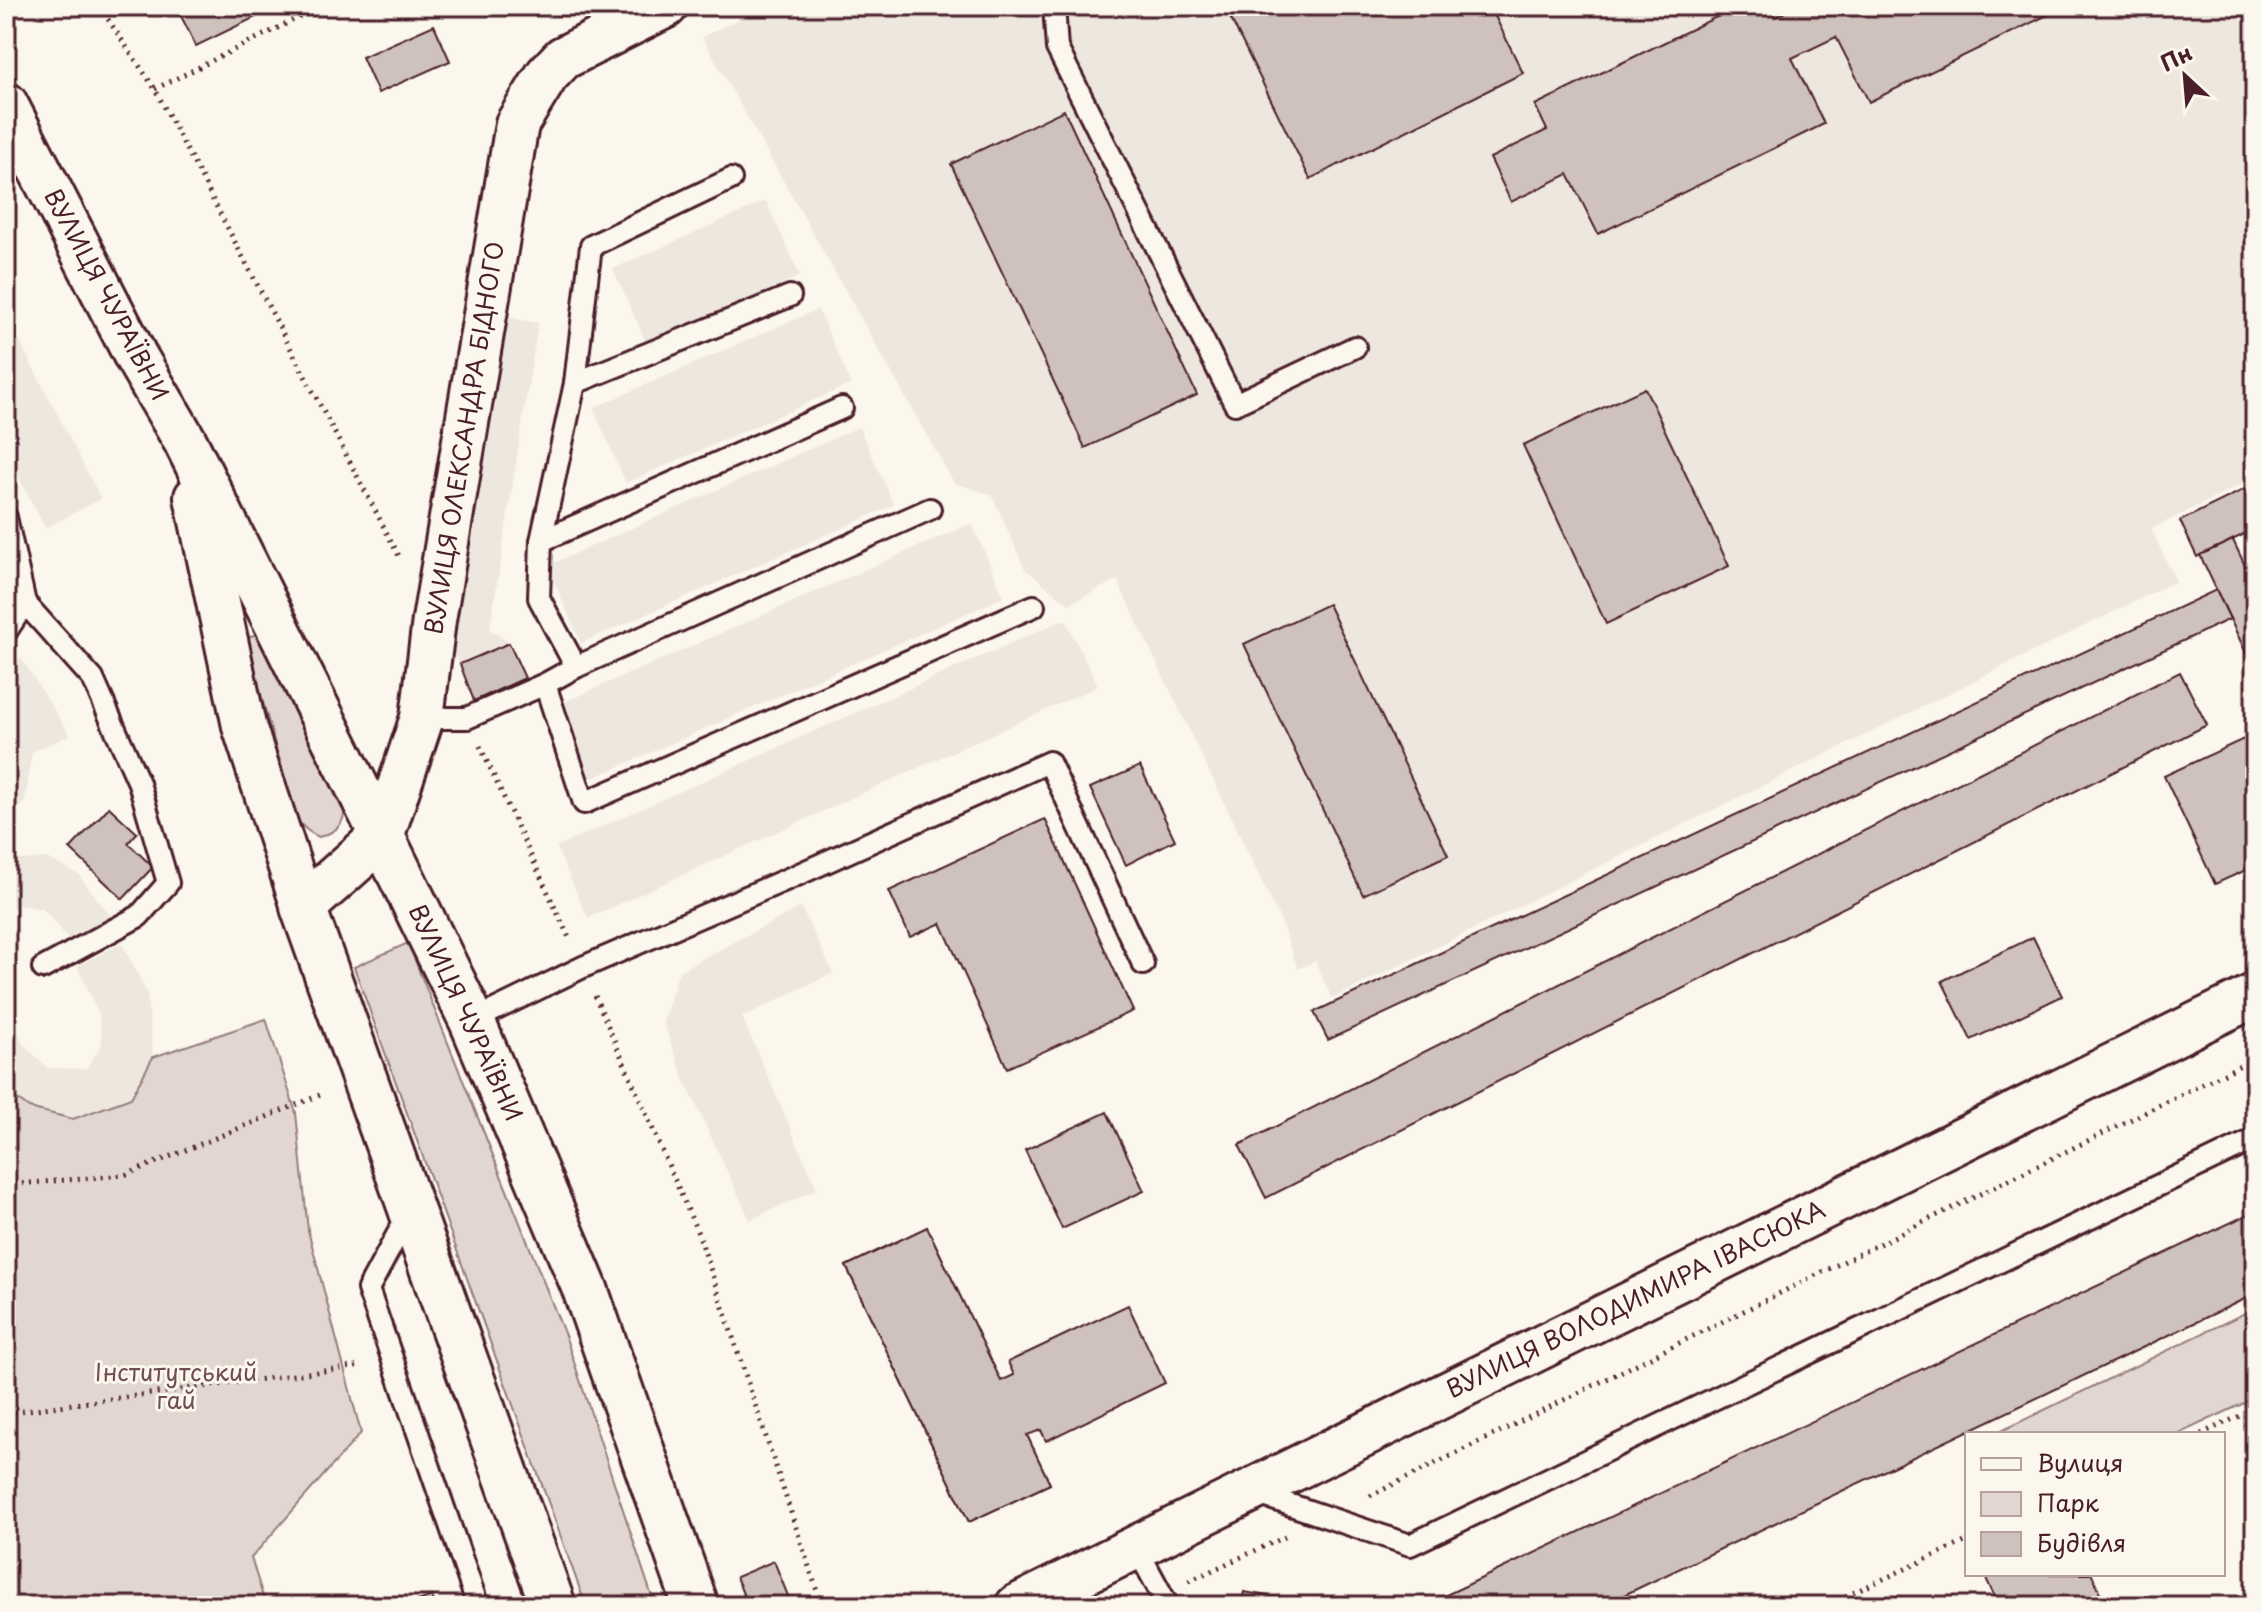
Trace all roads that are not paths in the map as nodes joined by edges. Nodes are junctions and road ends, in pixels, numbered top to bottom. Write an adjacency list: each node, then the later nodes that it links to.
1 (666, 6): 18 (street, ВУЛИЦЯ ОЛЕКСАНДРА БІДНОГО)
2 (1054, 6): 6 (lane)
3 (6, 104): 9 (street, ВУЛИЦЯ ЧУРАЇВНИ)
4 (731, 179): 7 (lane)
5 (790, 296): 7 (lane)
6 (1355, 347)
7 (575, 383): 12 (lane)
8 (842, 408): 12 (lane)
9 (185, 441): 19 (street, ВУЛИЦЯ ЧУРАЇВНИ); 20 (street, ВУЛИЦЯ ЧУРАЇВНИ)
10 (930, 509): 16 (lane)
11 (6, 517): 13 (lane)
12 (541, 541): 16 (lane)
13 (25, 603): 15 (lane); 22 (lane)
14 (1034, 606): 17 (lane)
15 (6, 632)
16 (576, 667): 17 (lane)
17 (545, 684): 18 (lane)
18 (422, 718): 19 (street, ВУЛИЦЯ ОЛЕКСАНДРА БІДНОГО)
19 (382, 837): 20 (street, ВУЛИЦЯ ОЛЕКСАНДРА БІДНОГО); 24 (street, ВУЛИЦЯ ЧУРАЇВНИ)
20 (303, 907): 26 (street, ВУЛИЦЯ ЧУРАЇВНИ)
21 (1143, 964): 24 (lane)
22 (43, 968)
23 (2255, 995): 27 (street, ВУЛИЦЯ ВОЛОДИМИРА ІВАСЮКА)
24 (472, 1021): 32 (street, ВУЛИЦЯ ЧУРАЇВНИ)
25 (2255, 1139): 27 (lane)
26 (412, 1207): 30 (lane); 31 (street, ВУЛИЦЯ ЧУРАЇВНИ)
27 (1250, 1491): 28 (street, ВУЛИЦЯ ВОЛОДИМИРА ІВАСЮКА)
28 (1136, 1547): 29 (lane); 33 (street, ВУЛИЦЯ ВОЛОДИМИРА ІВАСЮКА)
29 (1164, 1600)
30 (478, 1606)
31 (553, 1606)
32 (696, 1606)
33 (1017, 1606)

